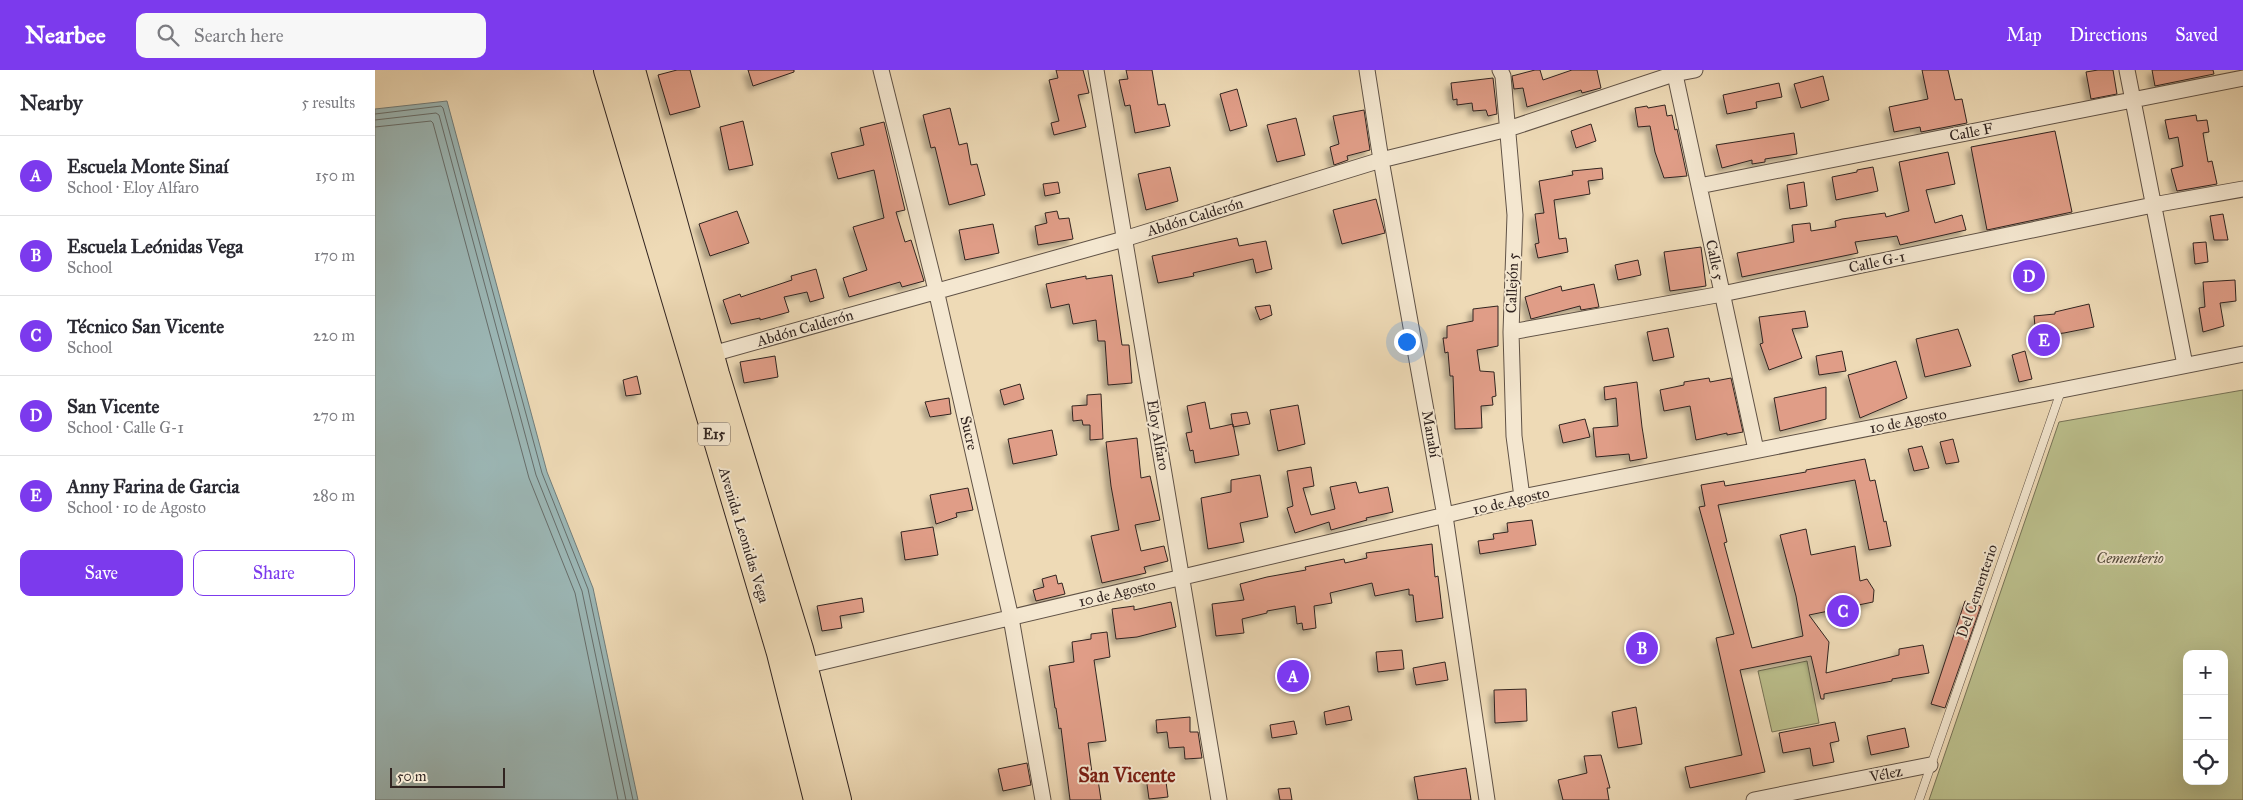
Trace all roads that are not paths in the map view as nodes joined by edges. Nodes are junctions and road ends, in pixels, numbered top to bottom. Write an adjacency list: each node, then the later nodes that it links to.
1 (615, 70): 21 (highway, Avenida Leonidas Vega / E15)
2 (881, 70): 17 (street, Sucre)
3 (1096, 70): 16 (street, Eloy Alfaro)
4 (1367, 70): 12 (street, Manabí)
5 (1500, 70): 11 (street, Callejón 5)
6 (1695, 70): 8 (street, Abdón Calderón)
7 (2127, 70): 10 (street)
8 (1674, 72): 11 (street, Abdón Calderón); 13 (street, Calle 5)
9 (2243, 78): 10 (street, Calle F)
10 (2132, 100): 13 (street, Calle F); 15 (street)
11 (1508, 129): 12 (street, Abdón Calderón); 19 (street, Callejón 5)
12 (1381, 160): 16 (street, Abdón Calderón); 26 (street, Manabí)
13 (1699, 186): 18 (street, Calle 5)
14 (2243, 189): 15 (street, Calle G-1)
15 (2153, 205): 18 (street, Calle G-1); 22 (street)
16 (1124, 239): 17 (street, Abdón Calderón); 27 (street, Eloy Alfaro)
17 (936, 290): 21 (street, Abdón Calderón); 28 (street, Sucre)
18 (1722, 294): 19 (street, Calle G-1); 24 (street, Calle 5)
19 (1511, 332): 25 (street, Callejón 5)
20 (2243, 354): 22 (street, 10 de Agosto)
21 (702, 357): 29 (highway, Avenida Leonidas Vega / E15)
22 (2185, 365): 23 (street, 10 de Agosto)
23 (2061, 391): 24 (street, 10 de Agosto); 30 (lane, Del Cementerio)
24 (1756, 450): 25 (street, 10 de Agosto)
25 (1521, 497): 26 (street, 10 de Agosto)
26 (1445, 516): 27 (street, 10 de Agosto); 35 (street, Manabí)
27 (1182, 578): 28 (street, 10 de Agosto); 34 (street, Eloy Alfaro)
28 (1011, 618): 29 (street, 10 de Agosto); 33 (street, Sucre)
29 (794, 669): 31 (highway, Avenida Leonidas Vega / E15); 32 (highway, Avenida Leonidas Vega / E15)
30 (1930, 765): 36 (street, Vélez); 37 (lane, Del Cementerio)
31 (817, 800)
32 (838, 800)
33 (1043, 800)
34 (1219, 800)
35 (1487, 800)
36 (1754, 800)
37 (1919, 800)

